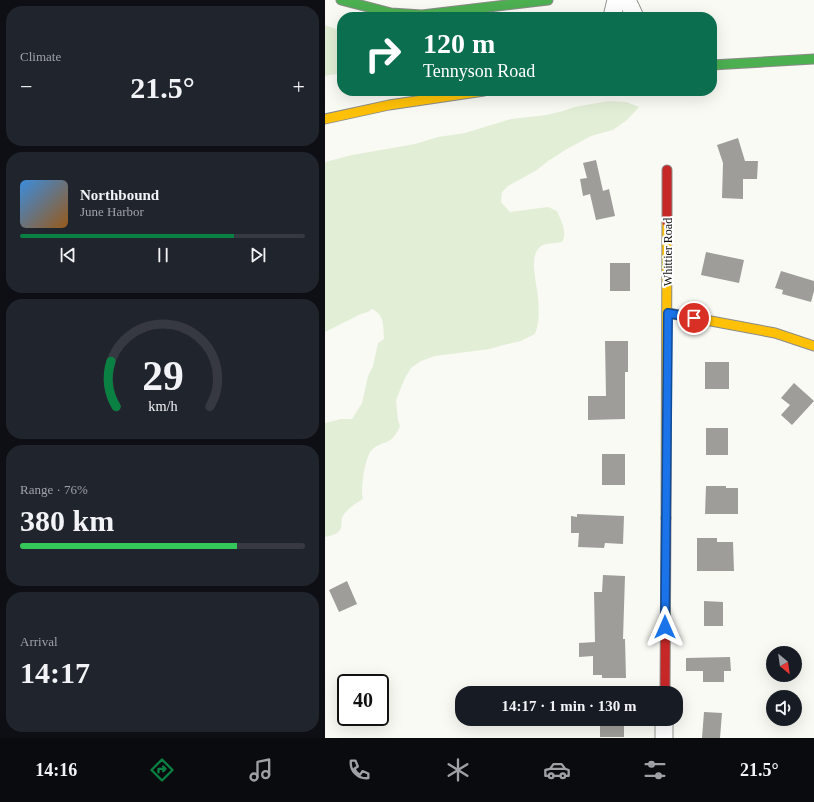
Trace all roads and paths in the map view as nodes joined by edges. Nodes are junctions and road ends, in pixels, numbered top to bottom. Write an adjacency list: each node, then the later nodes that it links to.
1 (341, 0): 5 (street)
2 (548, 0): 6 (street)
3 (616, 0): 7 (street)
4 (627, 0): 8 (street)
5 (387, 12)
6 (453, 12)
7 (613, 12)
8 (633, 12)
9 (814, 60): 10 (street)
10 (717, 65)
11 (450, 96): 12 (street)
12 (325, 119)
13 (667, 170): 14 (street, Whittier Road)
14 (668, 313): 15 (street); 16 (street, Whittier Road)
15 (814, 346)
16 (665, 686)
17 (664, 726): 18 (street)
18 (664, 738)

